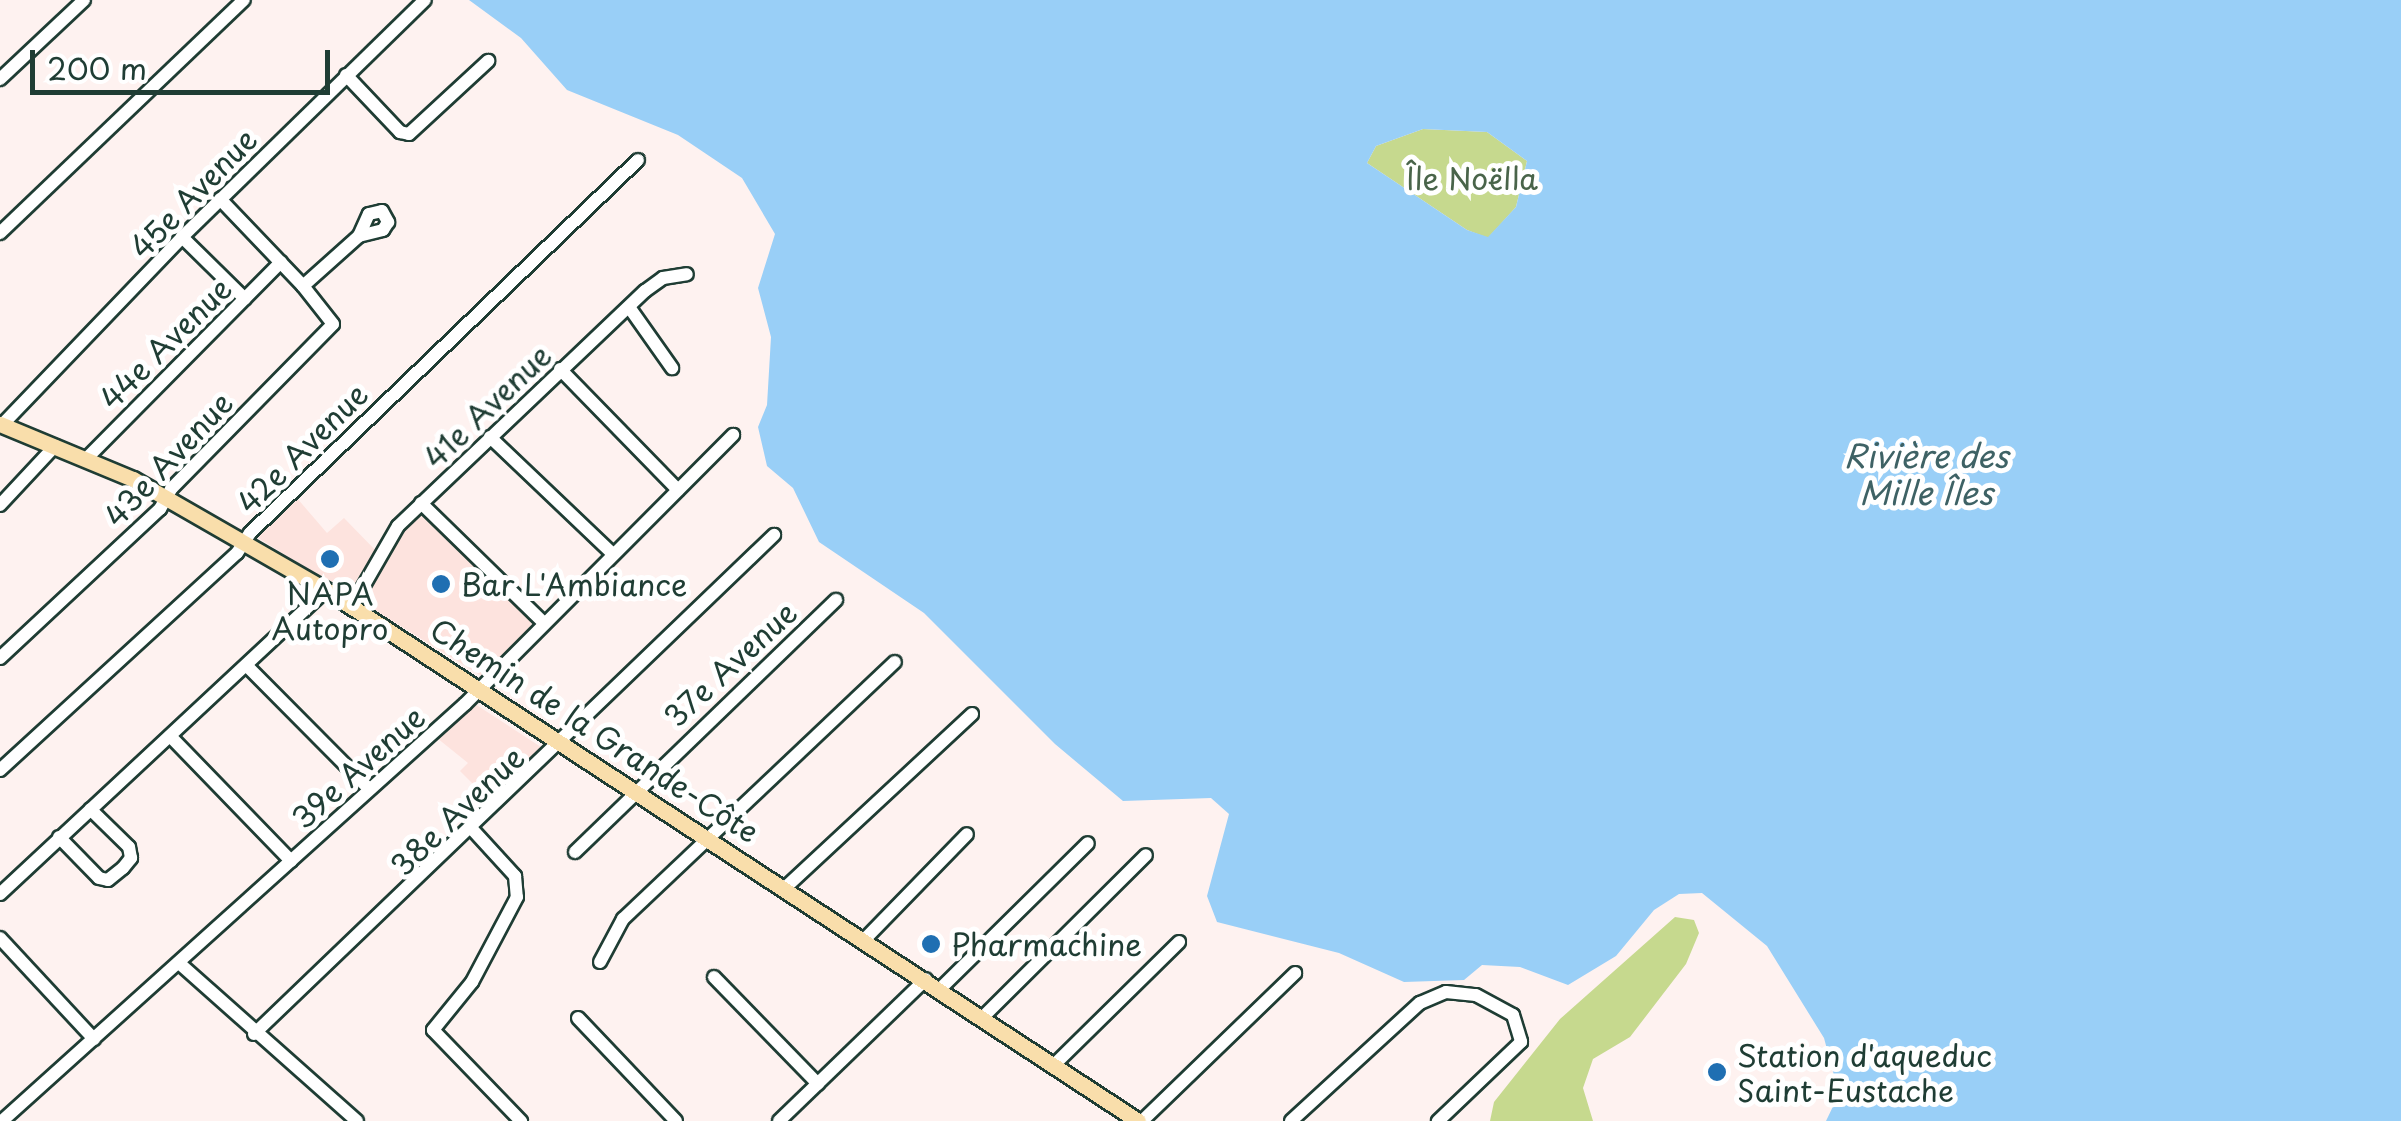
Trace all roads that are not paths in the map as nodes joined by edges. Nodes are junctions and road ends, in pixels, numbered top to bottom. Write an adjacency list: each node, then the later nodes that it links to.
1 (84, 0): 6 (street)
2 (244, 0): 9 (street)
3 (425, 0): 5 (street, 45e Avenue)
4 (488, 61): 5 (street)
5 (346, 75): 8 (street, 45e Avenue)
6 (0, 79)
7 (638, 160): 29 (street, 42e Avenue)
8 (220, 199): 11 (street, 45e Avenue); 12 (street)
9 (0, 233)
10 (358, 236): 14 (street)
11 (182, 237): 15 (street); 19 (street, 45e Avenue)
12 (280, 262): 14 (street); 15 (street, 44e Avenue)
13 (687, 274): 16 (street, 41e Avenue)
14 (304, 286): 25 (street, 43e Avenue)
15 (246, 298): 23 (street, 44e Avenue)
16 (629, 307): 17 (street); 18 (street, 41e Avenue)
17 (672, 368)
18 (560, 369): 21 (street, 41e Avenue); 24 (street)
19 (1, 424): 22 (main road, Chemin de la Grande-Côte)
20 (733, 435): 24 (street, 39e Avenue)
21 (490, 437): 26 (street, 41e Avenue); 30 (street)
22 (54, 446): 23 (main road, Chemin de la Grande-Côte); 27 (street)
23 (86, 459): 25 (main road, Chemin de la Grande-Côte)
24 (678, 490): 30 (street, 39e Avenue)
25 (167, 497): 29 (main road, Chemin de la Grande-Côte); 35 (street, 43e Avenue)
26 (421, 503): 33 (street, 41e Avenue); 34 (street)
27 (0, 505)
28 (774, 535): 41 (street, 38e Avenue)
29 (245, 541): 31 (main road, Chemin de la Grande-Côte); 42 (street, 42e Avenue)
30 (613, 554): 34 (street, 39e Avenue)
31 (326, 590): 33 (main road, Chemin de la Grande-Côte); 37 (street)
32 (836, 600): 44 (street, 37e Avenue)
33 (352, 606): 38 (main road, Chemin de la Grande-Côte)
34 (543, 622): 38 (street, 39e Avenue)
35 (0, 658)
36 (896, 662): 49 (street)
37 (248, 666): 40 (street); 43 (street)
38 (481, 688): 41 (main road, Chemin de la Grande-Côte); 43 (street, 39e Avenue)
39 (972, 714): 54 (street)
40 (170, 736): 45 (street); 53 (street)
41 (562, 740): 44 (main road, Chemin de la Grande-Côte); 46 (street, 38e Avenue)
42 (0, 770)
43 (369, 789): 53 (street, 39e Avenue)
44 (638, 789): 49 (main road, Chemin de la Grande-Côte); 51 (street, 37e Avenue)
45 (90, 810): 48 (street); 48 (street)
46 (472, 829): 66 (street, 38e Avenue); 72 (street)
47 (967, 834): 57 (street)
48 (60, 837): 55 (street)
49 (712, 837): 54 (main road, Chemin de la Grande-Côte); 59 (street)
50 (1088, 843): 63 (street)
51 (575, 852)
52 (1146, 855): 64 (street)
53 (291, 861): 60 (street, 39e Avenue)
54 (786, 887): 57 (main road, Chemin de la Grande-Côte)
55 (0, 894)
56 (0, 938): 67 (street)
57 (865, 939): 63 (main road, Chemin de la Grande-Côte)
58 (1179, 942): 68 (street)
59 (600, 962)
60 (179, 963): 66 (street); 67 (street, 39e Avenue)
61 (1295, 973): 75 (street)
62 (714, 978): 69 (street)
63 (934, 984): 64 (main road, Chemin de la Grande-Côte); 69 (street)
64 (984, 1016): 68 (main road, Chemin de la Grande-Côte)
65 (578, 1018): 73 (street)
66 (254, 1034): 71 (street)
67 (94, 1039): 70 (street, 39e Avenue)
68 (1054, 1064): 75 (main road, Chemin de la Grande-Côte)
69 (818, 1084): 74 (street)
70 (4, 1113)
71 (346, 1118)
72 (521, 1121)
73 (676, 1121)
74 (780, 1121)
75 (1140, 1121)
76 (1290, 1121): 77 (street)
77 (1438, 1121)

